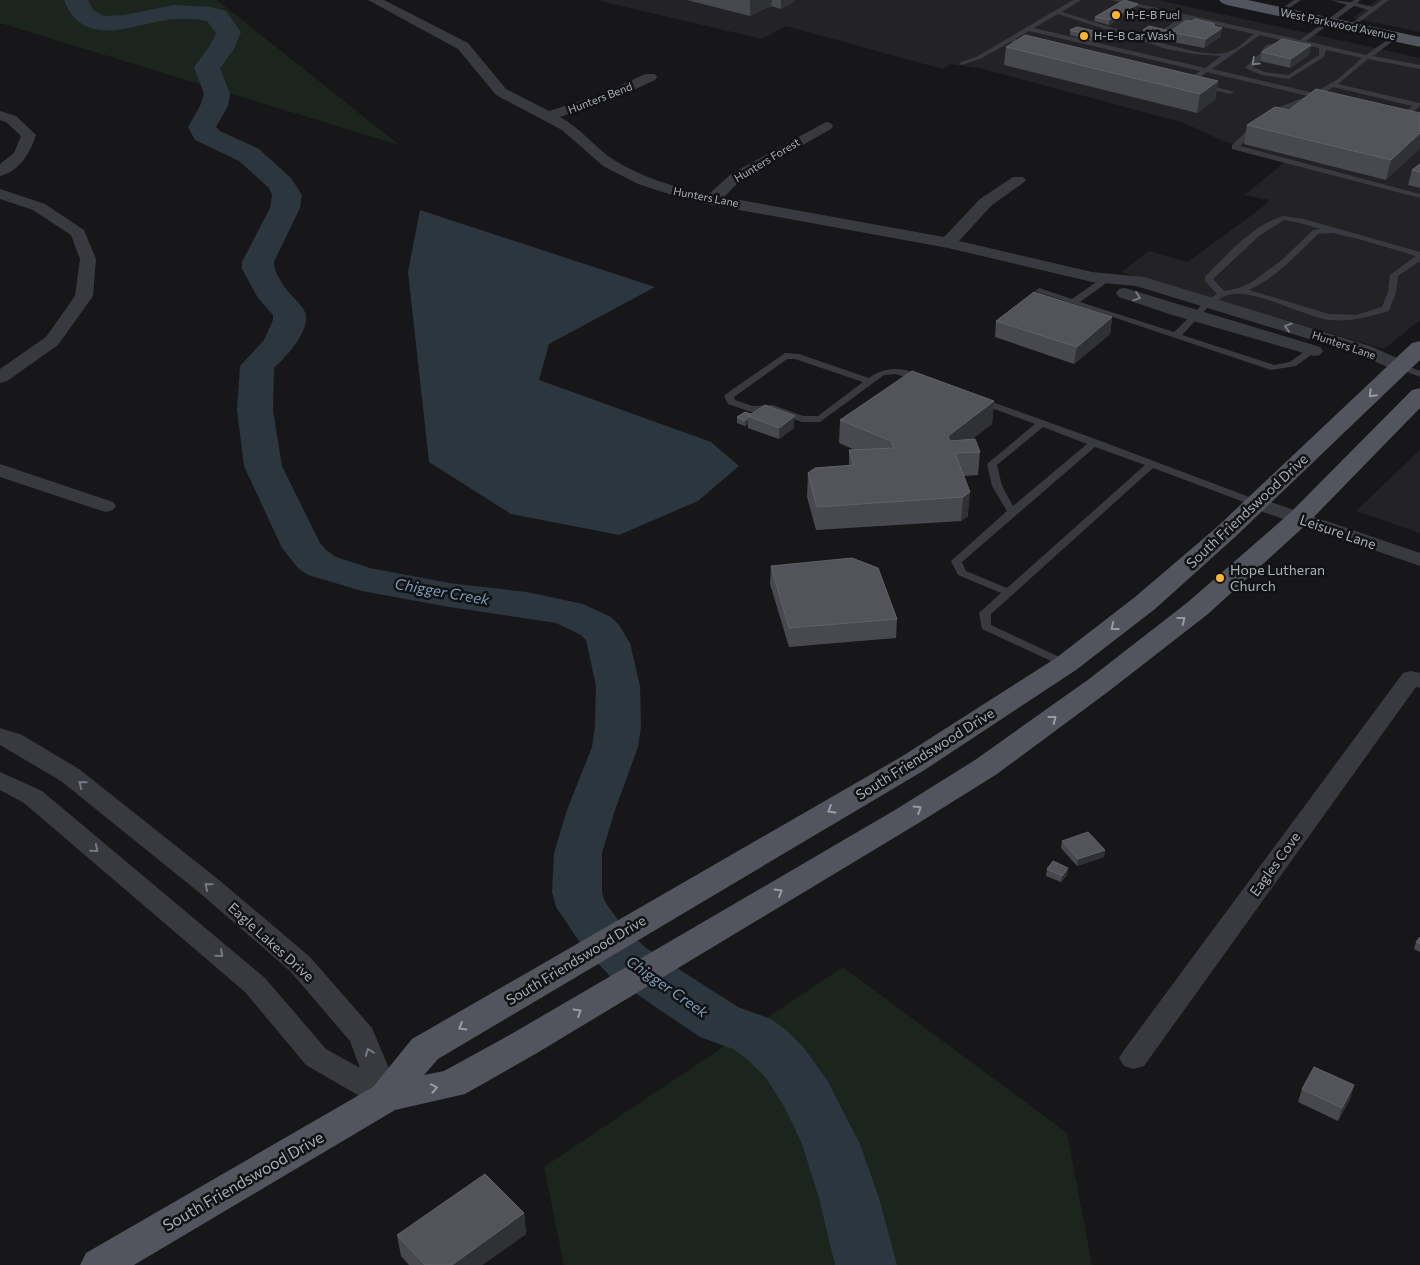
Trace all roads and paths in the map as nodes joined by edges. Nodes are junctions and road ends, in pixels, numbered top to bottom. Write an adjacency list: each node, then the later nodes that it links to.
1 (374, 0): 37 (street, Hunters Lane)
2 (1078, 0): 10 (lane)
3 (1113, 0): 12 (lane)
4 (1298, 0): 11 (lane)
5 (1334, 0): 8 (lane)
6 (1386, 0): 9 (lane)
7 (1236, 1): 11 (main road, West Parkwood Avenue)
8 (1356, 2): 9 (lane); 13 (lane)
9 (1374, 9): 14 (lane)
10 (1056, 12): 15 (lane); 19 (lane)
11 (1280, 12): 13 (main road, West Parkwood Avenue)
12 (1186, 17): 16 (lane); 19 (lane)
13 (1329, 22): 14 (main road, West Parkwood Avenue); 20 (lane)
14 (1350, 27): 17 (main road, West Parkwood Avenue)
15 (1028, 29): 18 (lane); 28 (lane)
16 (1260, 33): 20 (lane); 24 (lane)
17 (1395, 37): 21 (main road, West Parkwood Avenue); 25 (lane)
18 (1009, 40): 23 (lane); 26 (lane)
19 (1151, 41): 24 (lane)
20 (1298, 42): 22 (lane); 22 (lane, one-way to 22)
21 (1420, 42)
22 (1323, 46): 25 (lane)
23 (1038, 47)
24 (1229, 54): 28 (lane)
25 (1367, 56): 27 (lane); 32 (lane)
26 (962, 63)
27 (1420, 67)
28 (1207, 70): 31 (lane); 34 (lane)
29 (650, 77): 37 (street, Hunters Bend)
30 (1179, 79): 31 (lane)
31 (1193, 79): 33 (lane)
32 (1332, 85): 34 (lane); 35 (lane)
33 (1230, 92)
34 (1319, 96): 43 (lane)
35 (1418, 104): 38 (lane)
36 (0, 115): 40 (street)
37 (549, 116): 44 (street, Hunters Lane)
38 (1404, 117)
39 (826, 126): 44 (street, Hunters Forest)
40 (0, 171)
41 (1018, 180): 46 (street)
42 (0, 194): 58 (street)
43 (1420, 196)
44 (712, 200): 46 (street, Hunters Lane)
45 (1333, 231): 47 (lane); 49 (lane); 51 (lane)
46 (948, 243): 48 (street, Hunters Lane)
47 (1420, 256): 49 (lane)
48 (1097, 280): 51 (street, Hunters Lane); 52 (lane); 53 (street, Hunters Lane, one-way to 53)
49 (1241, 290): 51 (lane)
50 (1039, 292): 52 (lane)
51 (1215, 298): 53 (lane); 57 (street, Hunters Lane, one-way to 51)
52 (1074, 302): 54 (lane)
53 (1197, 316): 54 (lane); 56 (street, Hunters Lane)
54 (1177, 335): 56 (lane)
55 (1420, 348): 57 (main road, South Friendswood Drive)
56 (1312, 350): 57 (street, Hunters Lane)
57 (1410, 370): 67 (main road, South Friendswood Drive, one-way to 67)
58 (0, 377)
59 (869, 381): 59 (lane); 60 (lane)
60 (933, 384)
61 (1420, 395): 70 (main road, South Friendswood Drive)
62 (970, 397): 63 (lane)
63 (1042, 423): 64 (lane); 69 (lane)
64 (1094, 442): 65 (lane); 69 (lane)
65 (1152, 464): 67 (lane); 72 (lane)
66 (0, 470): 68 (street)
67 (1256, 503): 70 (street, Leisure Lane); 73 (main road, South Friendswood Drive, one-way to 73)
68 (106, 506)
69 (1012, 512): 72 (lane)
70 (1299, 518): 71 (street, Leisure Lane); 78 (main road, South Friendswood Drive, one-way to 70)
71 (1420, 560)
72 (1008, 592): 73 (lane)
73 (1066, 664): 78 (main road, South Friendswood Drive, one-way to 78)
74 (1420, 681): 77 (street, Eagles Cove)
75 (0, 736): 78 (street, Eagle Lakes Drive, one-way to 75)
76 (0, 780): 78 (street, one-way to 78)
77 (1134, 1058)
78 (386, 1097): 79 (main road, South Friendswood Drive)
79 (100, 1265)

